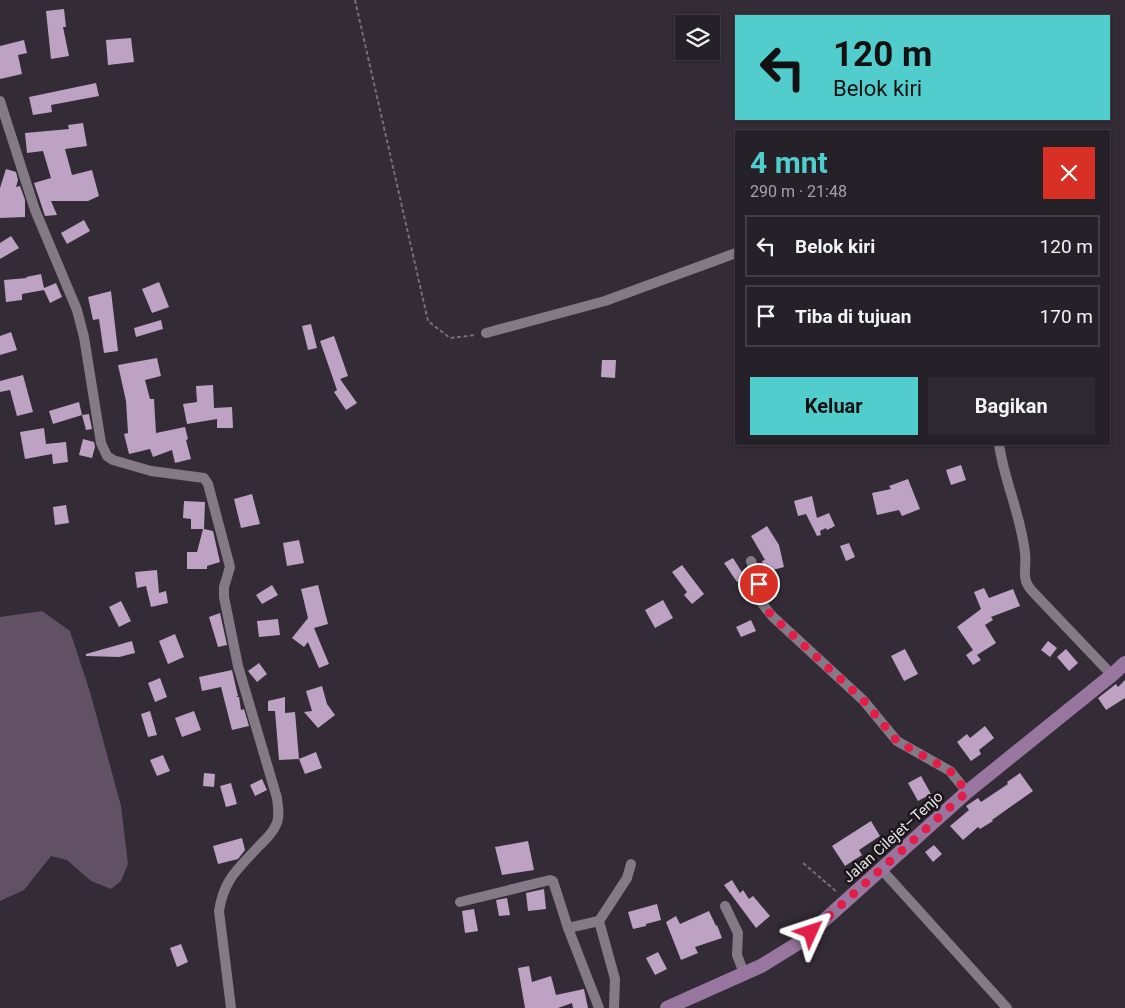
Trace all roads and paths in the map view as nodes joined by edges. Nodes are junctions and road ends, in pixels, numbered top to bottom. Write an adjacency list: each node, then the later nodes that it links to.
1 (354, 0): 4 (path)
2 (0, 101): 19 (street)
3 (735, 252): 4 (street)
4 (486, 333)
5 (1000, 445): 8 (street)
6 (751, 561): 9 (street)
7 (1125, 663): 8 (main road, Jalan Cilejet–Tenjo)
8 (1112, 675): 9 (main road, Jalan Cilejet–Tenjo)
9 (967, 792): 12 (main road, Jalan Cilejet–Tenjo)
10 (803, 863): 13 (path)
11 (630, 864): 16 (street)
12 (882, 870): 13 (main road, Jalan Cilejet–Tenjo); 23 (street)
13 (847, 900): 18 (main road, Jalan Cilejet–Tenjo)
14 (460, 902): 17 (street)
15 (725, 906): 18 (street)
16 (599, 921): 17 (street); 21 (street)
17 (568, 928): 20 (street)
18 (744, 973): 22 (main road, Jalan Cilejet–Tenjo)
19 (231, 1008)
20 (599, 1008)
21 (614, 1008)
22 (667, 1008)
23 (1006, 1008)

